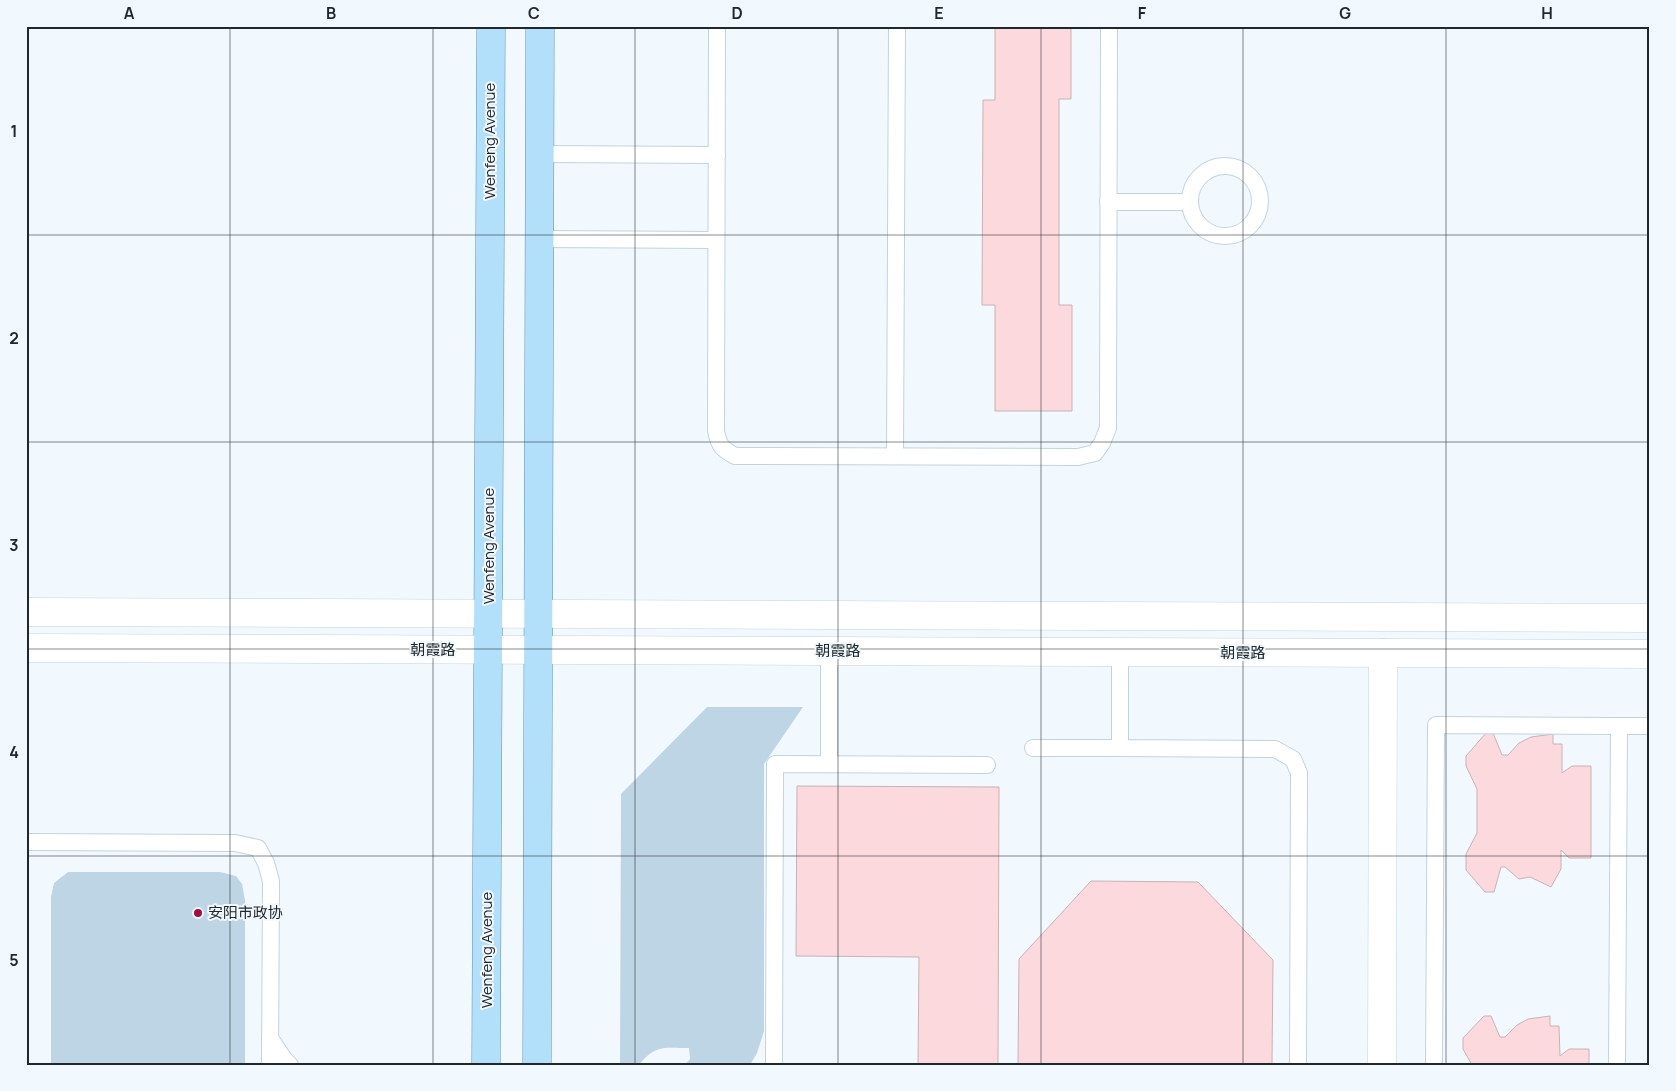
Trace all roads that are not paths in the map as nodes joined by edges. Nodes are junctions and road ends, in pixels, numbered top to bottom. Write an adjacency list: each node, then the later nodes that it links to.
1 (491, 26): 14 (main road, Wenfeng Avenue)
2 (540, 26): 6 (main road)
3 (717, 26): 7 (lane)
4 (897, 26): 12 (lane)
5 (1109, 26): 8 (lane)
6 (540, 154): 7 (lane); 10 (main road)
7 (716, 155): 11 (lane)
8 (1108, 202): 9 (lane); 12 (lane)
9 (1190, 202): 9 (lane)
10 (540, 239): 11 (lane); 15 (main road)
11 (716, 240): 12 (lane)
12 (895, 456)
13 (26, 612): 14 (street)
14 (488, 614): 15 (street); 18 (main road, Wenfeng Avenue)
15 (539, 614): 16 (street); 19 (main road)
16 (1650, 618)
17 (26, 648): 18 (street, 朝霞路)
18 (488, 650): 19 (street, 朝霞路); 34 (main road, Wenfeng Avenue)
19 (539, 650): 20 (street, 朝霞路); 35 (main road)
20 (829, 651): 21 (street, 朝霞路); 28 (lane)
21 (1120, 652): 22 (street, 朝霞路); 27 (lane)
22 (1383, 653): 23 (street, 朝霞路); 38 (street)
23 (1650, 654)
24 (1619, 726): 25 (lane); 39 (lane); 40 (lane)
25 (1650, 726)
26 (1033, 748): 27 (lane)
27 (1120, 748): 37 (lane)
28 (829, 764): 29 (lane); 36 (lane)
29 (987, 765)
30 (26, 842): 31 (lane)
31 (270, 1038): 32 (lane); 33 (lane)
32 (270, 1065)
33 (290, 1065)
34 (486, 1065)
35 (537, 1065)
36 (774, 1065)
37 (1298, 1065)
38 (1382, 1065)
39 (1434, 1065)
40 (1617, 1065)

